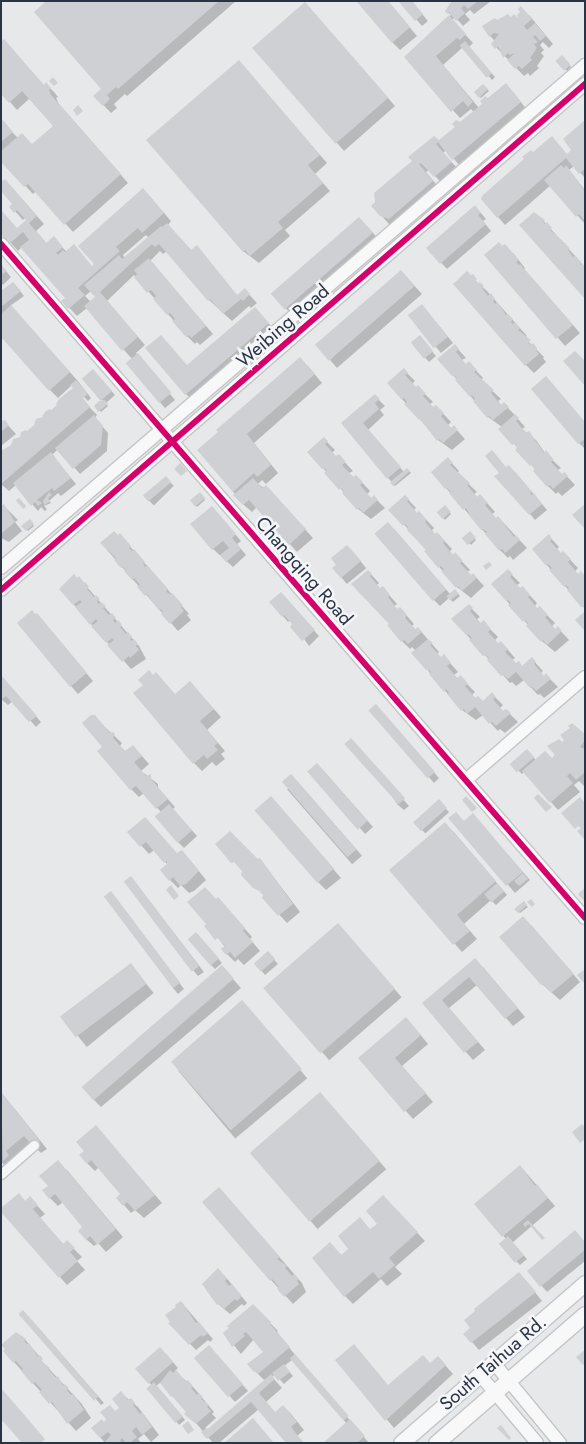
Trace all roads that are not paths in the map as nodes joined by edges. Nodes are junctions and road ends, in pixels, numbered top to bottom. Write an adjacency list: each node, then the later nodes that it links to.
1 (585, 65): 4 (street, Weibing Road)
2 (585, 84): 5 (street, Weibing Road)
3 (1, 244): 4 (street, Changqing Road)
4 (161, 429): 5 (street, Changqing Road); 6 (street, Weibing Road)
5 (172, 442): 7 (street, Weibing Road); 9 (street, Changqing Road)
6 (1, 568)
7 (1, 590)
8 (585, 677): 9 (street)
9 (466, 780): 10 (street, Changqing Road)
10 (585, 918)
11 (34, 1145): 12 (street)
12 (1, 1174)
13 (585, 1283): 15 (main road, South Taihua Rd.)
14 (585, 1314): 17 (main road, South Taihua Rd.)
15 (494, 1363): 16 (main road, South Taihua Rd.); 17 (street)
16 (480, 1375): 18 (street); 19 (main road, South Taihua Rd.)
17 (509, 1381): 18 (main road, South Taihua Rd.); 22 (street)
18 (494, 1392): 20 (main road, South Taihua Rd.); 21 (street)
19 (401, 1443)
20 (436, 1443)
21 (537, 1443)
22 (560, 1443)

